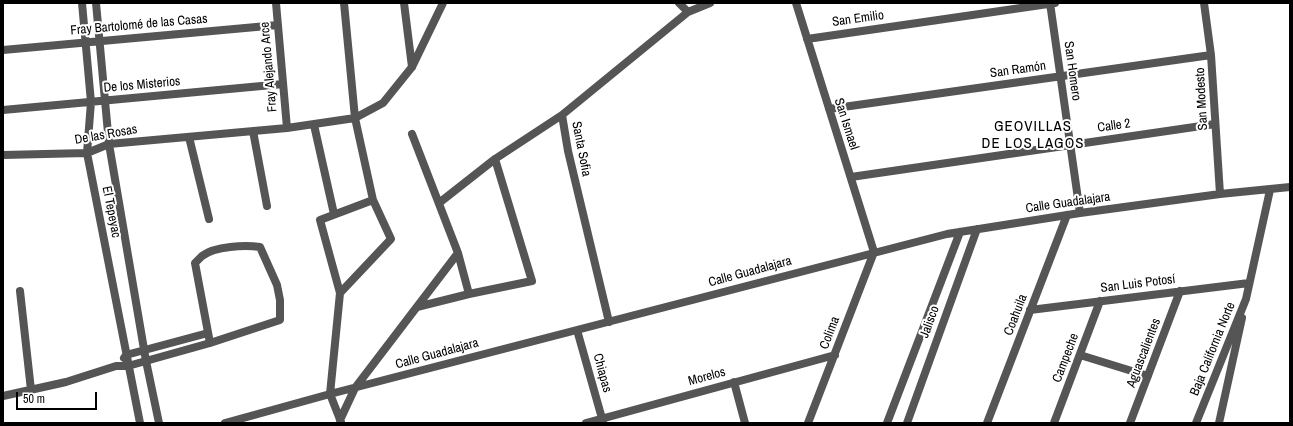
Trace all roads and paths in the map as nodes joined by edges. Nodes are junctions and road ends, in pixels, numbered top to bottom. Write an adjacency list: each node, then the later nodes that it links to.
1 (82, 3): 16 (street, El Tepeyac)
2 (96, 3): 15 (street, El Tepeyac)
3 (276, 3): 13 (street, Fray Alejando Arce)
4 (344, 3): 27 (street)
5 (404, 3): 19 (street)
6 (443, 3): 19 (street, De las Rosas)
7 (679, 3): 12 (street)
8 (710, 3): 12 (street, Santa Sofia)
9 (796, 3): 14 (street, San Ismael)
10 (1052, 3): 14 (street, San Emilio); 20 (street, San Homero)
11 (1204, 3): 18 (street, San Modesto)
12 (688, 12): 26 (street, Santa Sofia)
13 (278, 25): 15 (street, Fray Bartolomé de las Casas); 21 (street, Fray Alejando Arce)
14 (807, 39): 24 (street, San Ismael)
15 (99, 41): 16 (street, Fray Bartolomé de las Casas); 22 (street, El Tepeyac)
16 (86, 42): 17 (street, Fray Bartolomé de las Casas); 23 (street, El Tepeyac)
17 (3, 50)
18 (1211, 56): 20 (street, San Ramón); 28 (street, San Modesto)
19 (412, 67): 27 (street, De las Rosas)
20 (1060, 76): 24 (street, San Ramón); 35 (street, San Homero)
21 (283, 84): 22 (street, De los Misterios); 30 (street, Fray Alejando Arce)
22 (105, 101): 23 (street, De los Misterios); 34 (street, El Tepeyac)
23 (91, 102): 25 (street, De los Misterios); 36 (street, El Tepeyac)
24 (829, 109): 39 (street, San Ismael)
25 (3, 110)
26 (562, 116): 38 (street); 63 (street, Santa Sofia)
27 (355, 118): 29 (street, De las Rosas); 43 (street)
28 (1215, 124): 35 (street, Calle 2); 42 (street, San Modesto)
29 (314, 125): 30 (street, De las Rosas); 47 (street)
30 (287, 128): 31 (street, De las Rosas)
31 (253, 131): 33 (street, De las Rosas); 45 (street)
32 (412, 134): 44 (street)
33 (189, 137): 34 (street, De las Rosas); 49 (street)
34 (109, 144): 36 (street, De las Rosas); 67 (street, El Tepeyac)
35 (1070, 145): 39 (street, Calle 2); 46 (street, San Homero)
36 (87, 153): 37 (street, De las Rosas); 68 (street, El Tepeyac)
37 (3, 155)
38 (495, 159): 44 (street); 58 (street)
39 (851, 177): 52 (street, San Ismael)
40 (1290, 188): 41 (street, Calle Guadalajara)
41 (1270, 190): 42 (street, Calle Guadalajara); 54 (street, Baja California Norte)
42 (1220, 194): 46 (street, Calle Guadalajara)
43 (373, 200): 47 (street); 57 (street)
44 (439, 203): 53 (street)
45 (267, 206)
46 (1080, 213): 48 (street, Calle Guadalajara)
47 (334, 214): 57 (street)
48 (1067, 215): 50 (street, Calle Guadalajara); 62 (street, Coahuila)
49 (209, 219)
50 (977, 229): 51 (street, Calle Guadalajara); 89 (street, Jalisco)
51 (960, 232): 52 (street, Calle Guadalajara); 88 (street, Jalisco)
52 (874, 252): 63 (street, Calle Guadalajara); 69 (street, Colima)
53 (458, 253): 58 (street); 61 (street)
54 (1249, 282): 56 (street, San Luis Potosí); 59 (street, Baja California Norte)
55 (20, 291): 77 (street)
56 (1180, 291): 60 (street, San Luis Potosí); 74 (street, Aguascalientes)
57 (340, 293): 78 (street)
58 (469, 294): 61 (street)
59 (1246, 299): 93 (street, Baja California Norte); 94 (street)
60 (1100, 301): 62 (street, San Luis Potosí); 70 (street, Campeche)
61 (417, 307): 76 (street)
62 (1030, 310): 90 (street, Coahuila)
63 (609, 322): 64 (street, Calle Guadalajara)
64 (577, 330): 76 (street, Calle Guadalajara); 81 (street, Chiapas)
65 (208, 333): 66 (street); 66 (street); 67 (street)
66 (210, 343): 71 (street)
67 (144, 351): 68 (street); 71 (street, El Tepeyac)
68 (126, 355): 72 (street); 73 (street, El Tepeyac)
69 (835, 355): 75 (street, Morelos); 87 (street, Colima)
70 (1080, 355): 74 (street); 91 (street, Campeche)
71 (146, 361): 73 (street); 83 (street, El Tepeyac)
72 (116, 366): 73 (street); 77 (street)
73 (128, 366): 82 (street, El Tepeyac)
74 (1148, 376): 92 (street, Aguascalientes)
75 (734, 382): 81 (street, Morelos); 86 (street)
76 (355, 388): 78 (street, Calle Guadalajara); 80 (street)
77 (31, 390): 79 (street)
78 (330, 394): 80 (street); 84 (street, Calle Guadalajara)
79 (3, 396)
80 (341, 421)
81 (602, 421): 85 (street, Morelos)
82 (140, 423)
83 (159, 423)
84 (225, 423)
85 (586, 423)
86 (745, 423)
87 (808, 423)
88 (887, 423)
89 (907, 423)
90 (987, 423)
91 (1054, 423)
92 (1130, 423)
93 (1196, 423)
94 (1219, 423)

